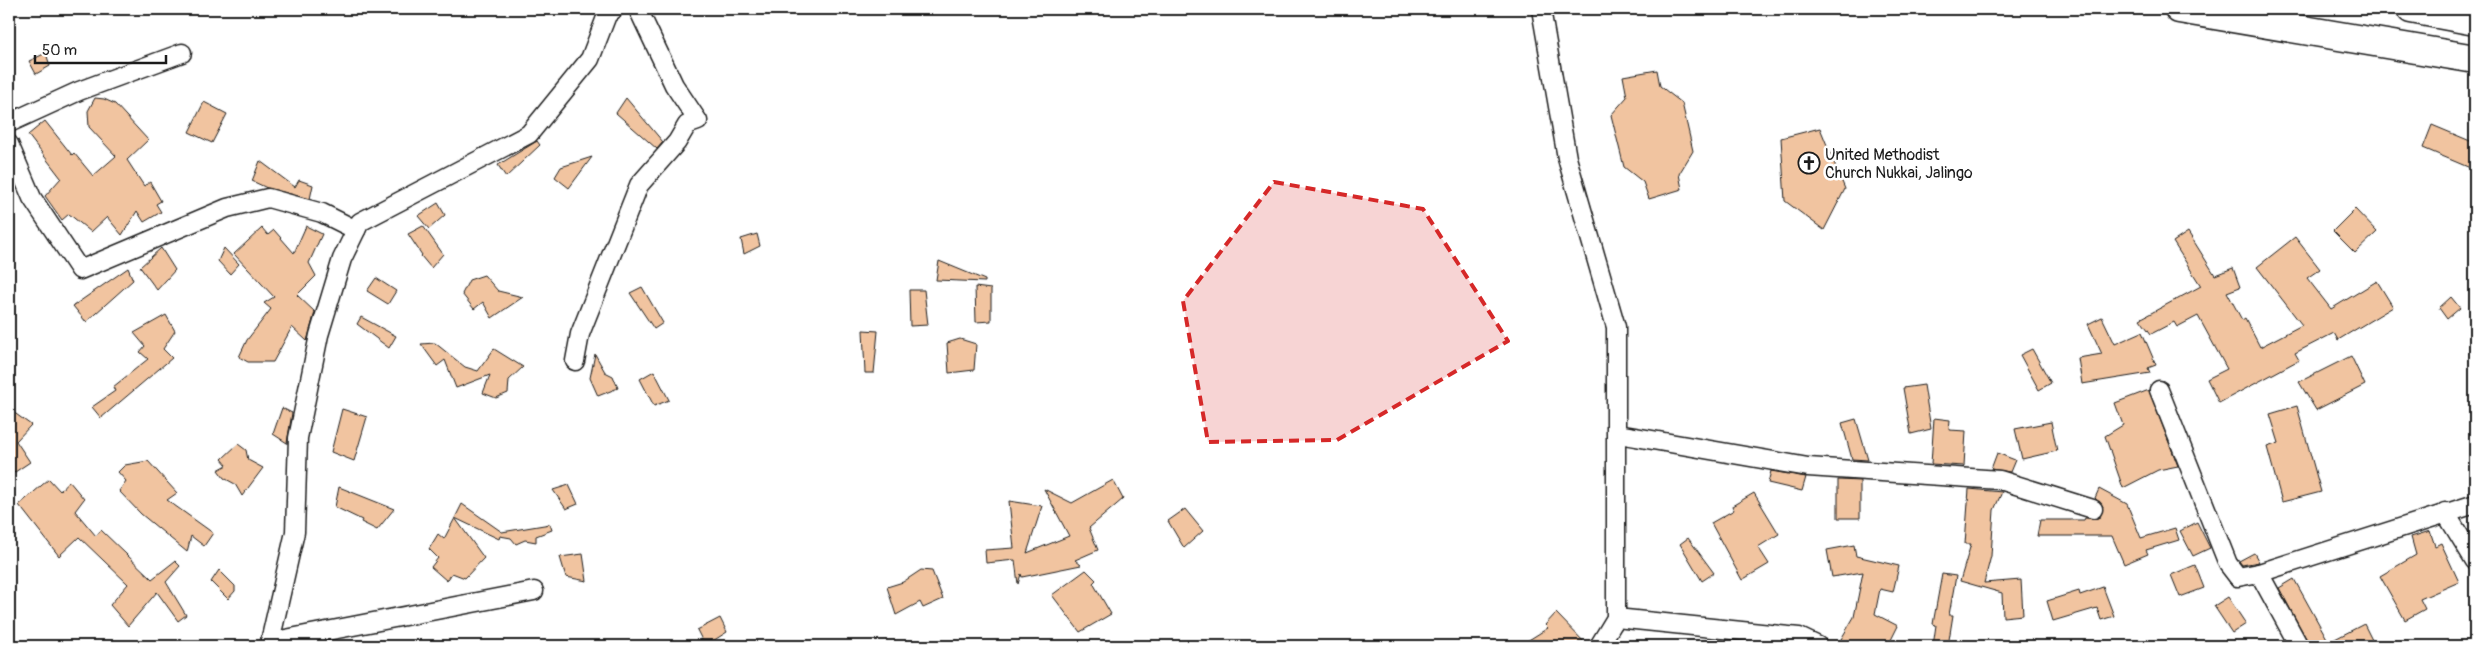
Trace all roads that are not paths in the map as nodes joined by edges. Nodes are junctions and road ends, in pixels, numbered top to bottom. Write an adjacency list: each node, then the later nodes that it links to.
1 (614, 9): 11 (street)
2 (638, 9): 12 (street)
3 (1541, 9): 14 (street)
4 (2179, 9): 8 (highway)
5 (2411, 9): 6 (highway)
6 (2475, 21)
7 (182, 53): 9 (street)
8 (2475, 59)
9 (9, 123)
10 (9, 144): 11 (street)
11 (356, 230): 22 (street)
12 (575, 361)
13 (2159, 390): 19 (street)
14 (1618, 434): 16 (street); 21 (street)
15 (2475, 504): 17 (street)
16 (2093, 509)
17 (2445, 512): 18 (street); 19 (street)
18 (2475, 561)
19 (2259, 573): 25 (street)
20 (534, 591): 22 (street)
21 (1616, 618): 23 (street); 24 (street)
22 (269, 644)
23 (1599, 646)
24 (1818, 646)
25 (2299, 646)

